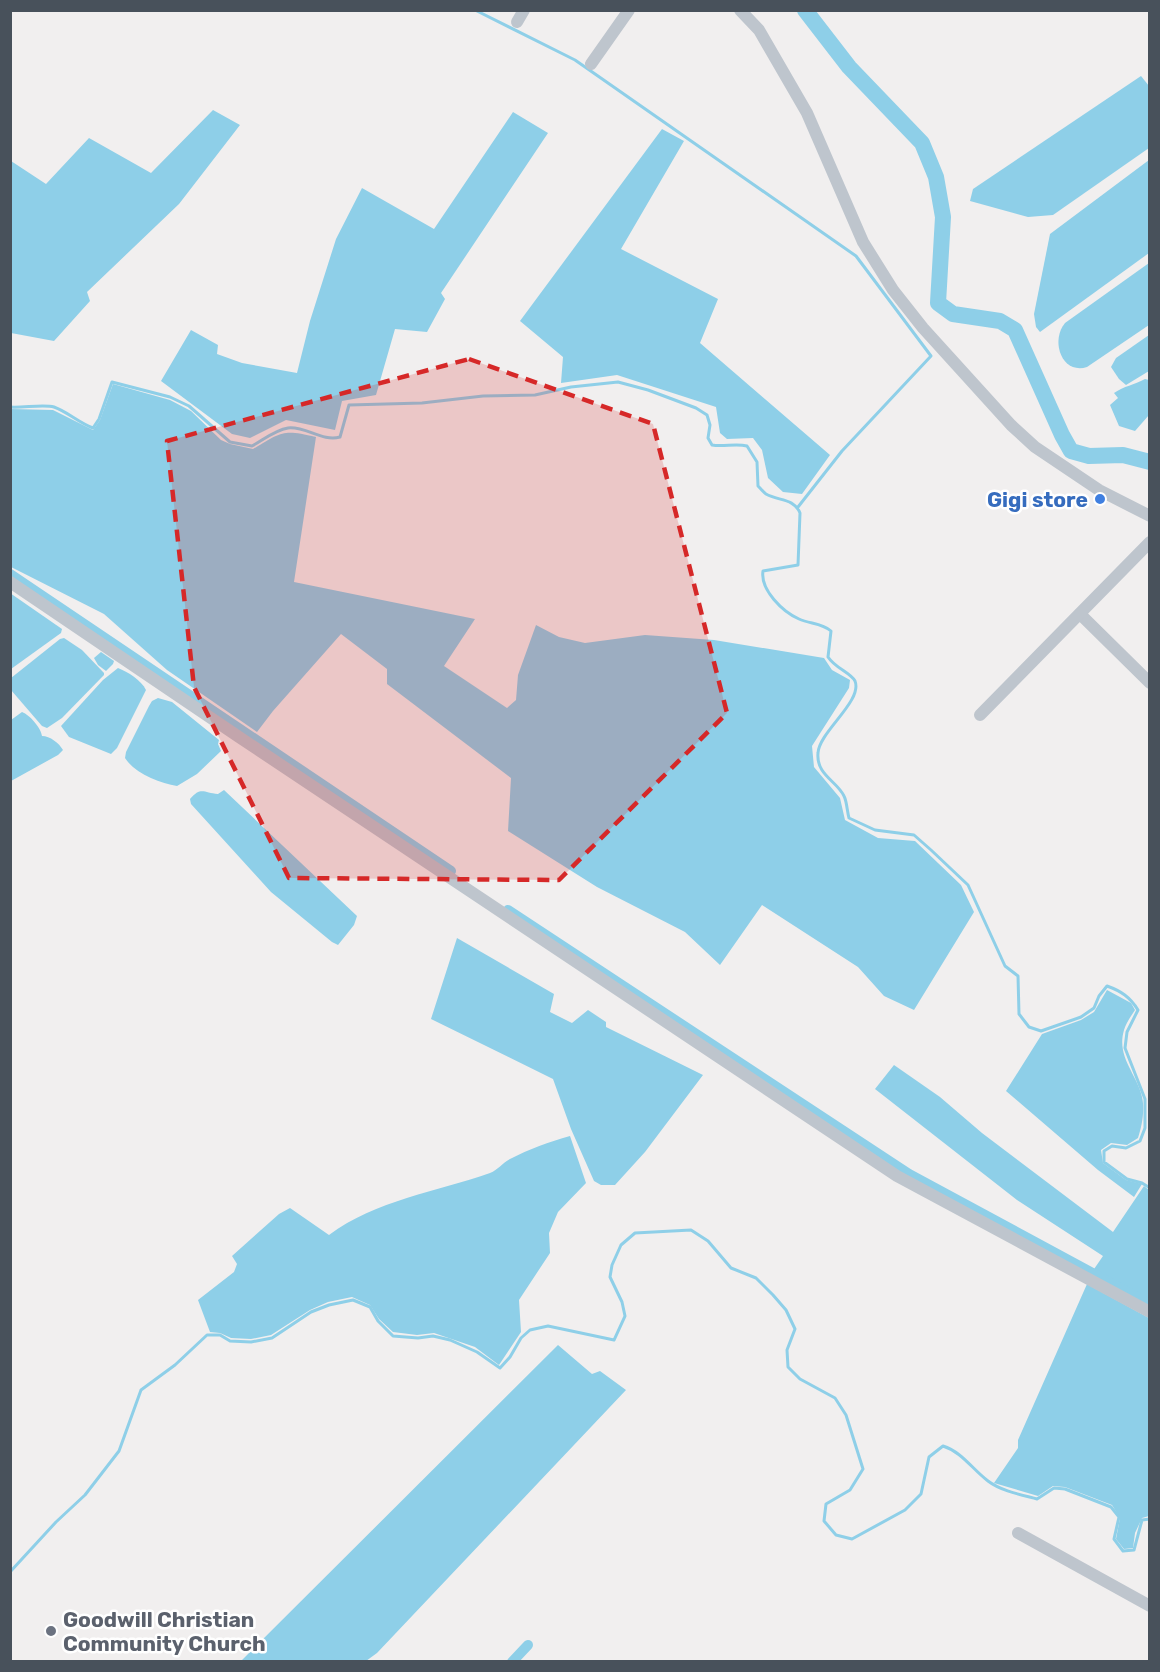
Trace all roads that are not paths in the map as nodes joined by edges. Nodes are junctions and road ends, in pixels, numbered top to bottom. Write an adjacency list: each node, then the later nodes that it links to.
1 (524, 10): 4 (street)
2 (629, 10): 5 (street)
3 (740, 10): 6 (street)
4 (517, 22)
5 (591, 64)
6 (1149, 516)
7 (1149, 542): 9 (street)
8 (10, 582): 12 (street)
9 (1080, 614): 10 (street); 11 (street)
10 (1149, 683)
11 (980, 715)
12 (1149, 1312)
13 (1018, 1533): 14 (street)
14 (1149, 1606)

